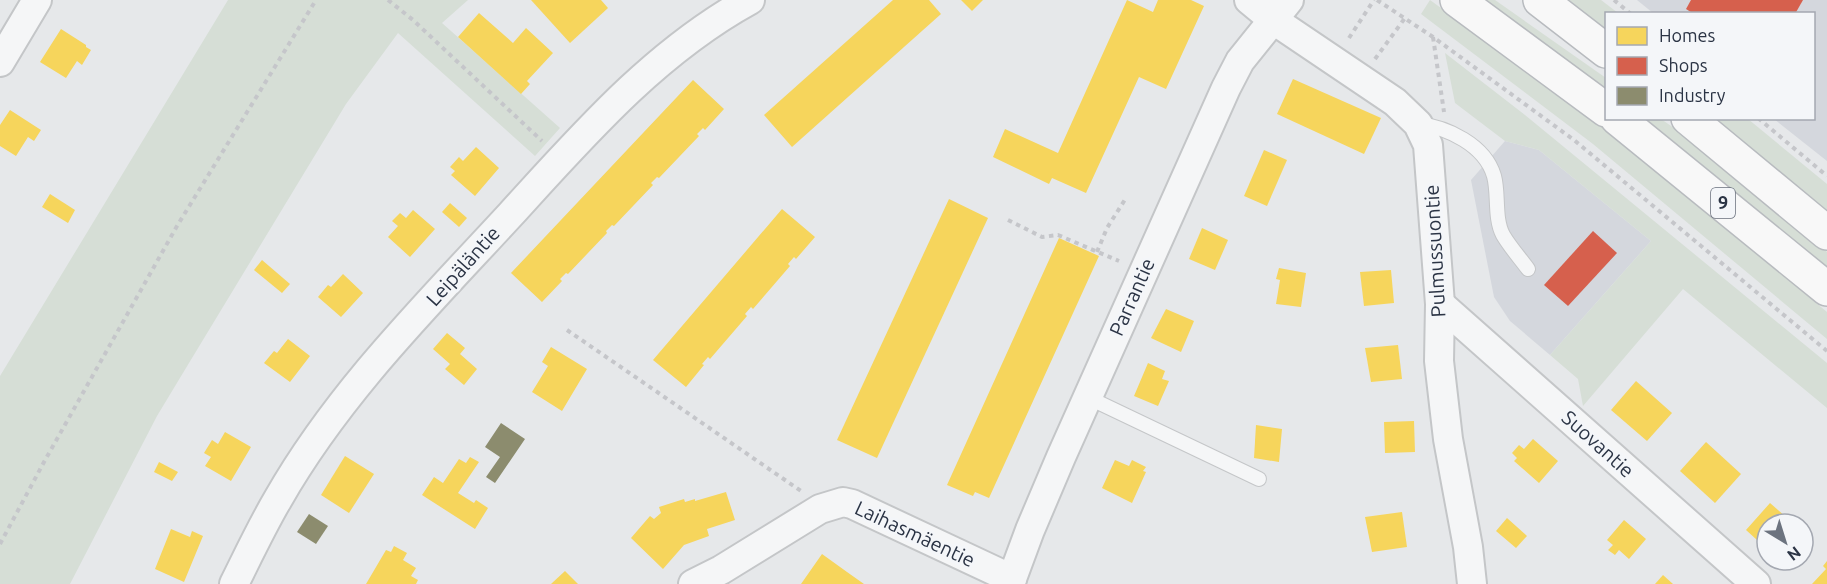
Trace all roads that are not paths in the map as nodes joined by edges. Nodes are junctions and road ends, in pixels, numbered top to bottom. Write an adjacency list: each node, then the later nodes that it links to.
1 (37, 0): 8 (street)
2 (750, 0): 20 (street, Leipäläntie)
3 (1249, 0): 6 (street)
4 (1457, 0): 9 (highway)
5 (1540, 0): 7 (highway)
6 (1281, 10): 12 (street, Pulmussuontie); 17 (street, Parrantie)
7 (1605, 50)
8 (0, 62)
9 (1605, 109)
10 (1619, 120): 15 (highway, 9)
11 (1690, 120): 13 (highway, 9)
12 (1418, 124): 14 (lane); 16 (street, Pulmussuontie)
13 (1827, 233)
14 (1528, 269)
15 (1827, 289)
16 (1440, 304): 22 (street, Pulmussuontie); 23 (street, Suovantie)
17 (1087, 397): 18 (lane); 19 (street, Parrantie)
18 (1259, 479)
19 (1011, 581): 21 (street, Laihasmäentie)
20 (234, 584)
21 (693, 584)
22 (1472, 584)
23 (1756, 584)

